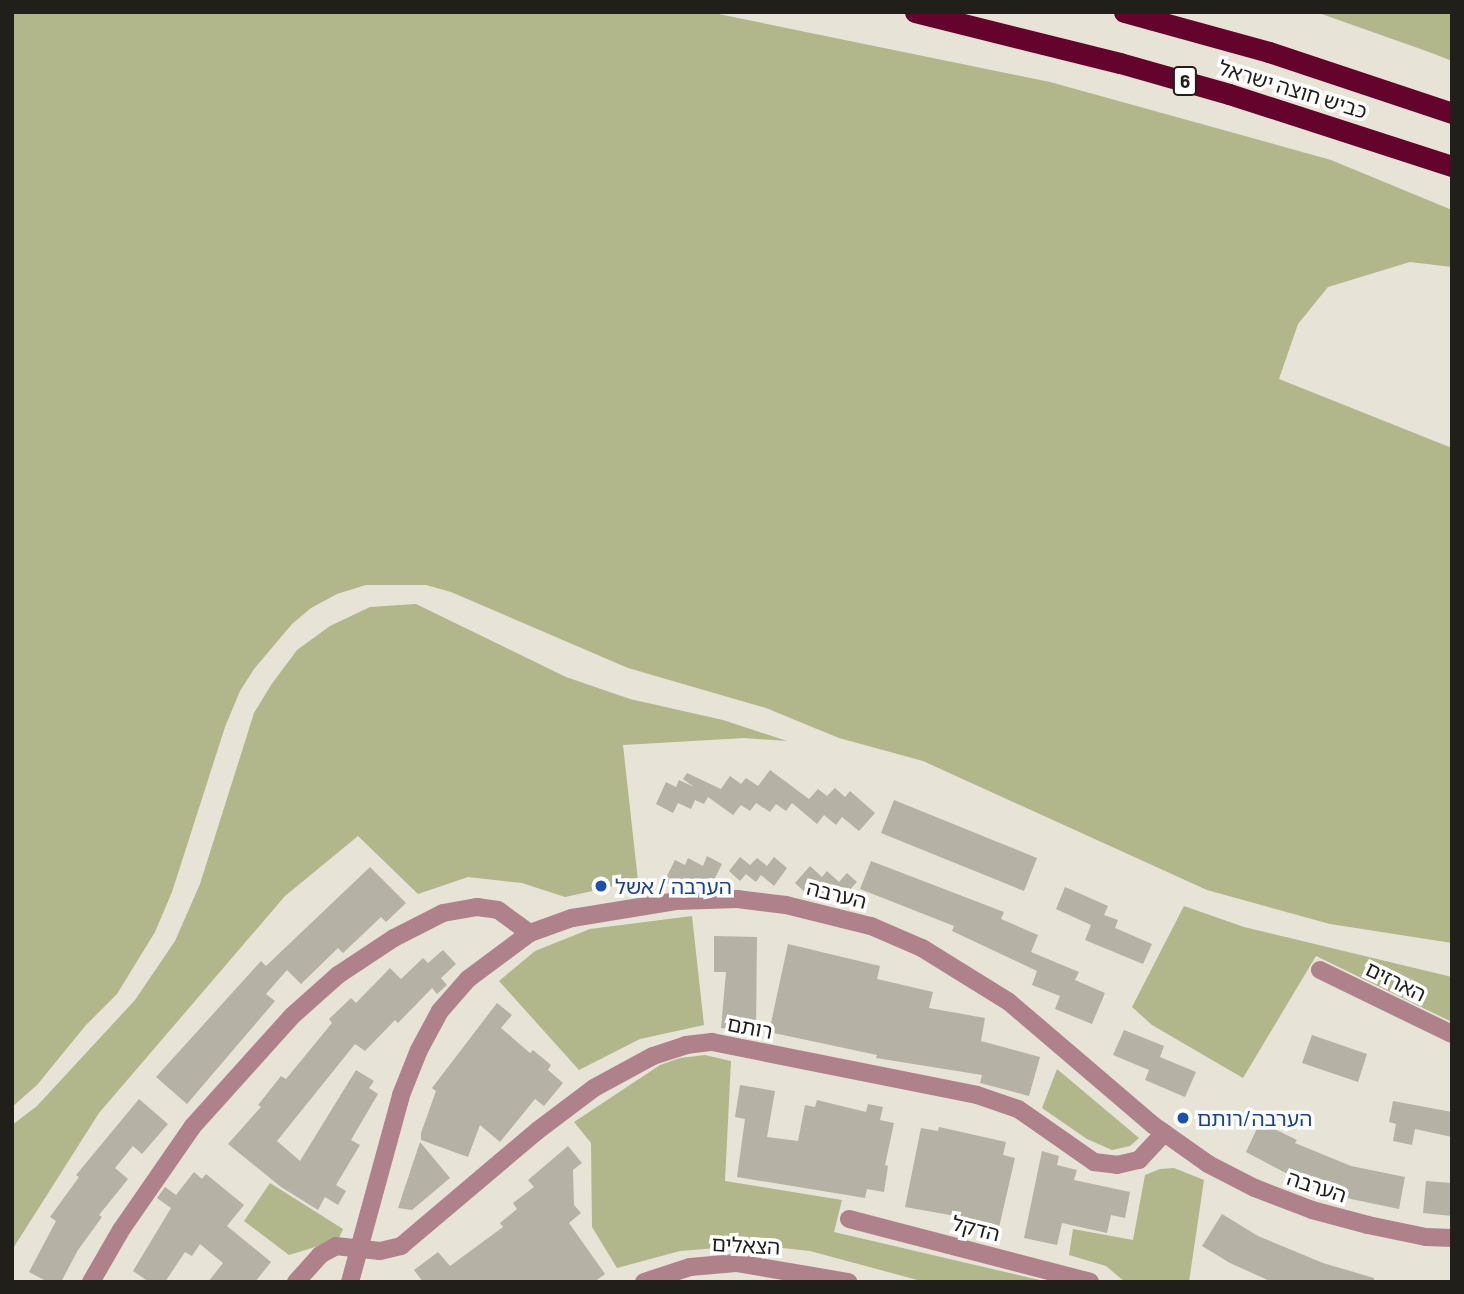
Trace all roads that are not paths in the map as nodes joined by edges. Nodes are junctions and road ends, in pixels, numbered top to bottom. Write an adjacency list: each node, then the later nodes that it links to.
1 (915, 12): 4 (highway, כביש חוצה ישראל / 6)
2 (1124, 12): 3 (highway, כביש חוצה ישראל)
3 (1452, 113)
4 (1452, 166)
5 (530, 933): 8 (street, הערבה); 11 (street, הערבה); 13 (street)
6 (1320, 970): 7 (street, הארזים)
7 (1452, 1034)
8 (1164, 1133): 10 (street, הערבה); 11 (street, רותם)
9 (849, 1219): 18 (street, הדקל)
10 (1452, 1238)
11 (359, 1248): 14 (street, רותם); 15 (street, הערבה)
12 (759, 1274): 16 (street, הצאלים); 17 (street, הצאלים)
13 (91, 1282)
14 (296, 1282)
15 (350, 1282)
16 (644, 1282)
17 (848, 1282)
18 (1090, 1282)

